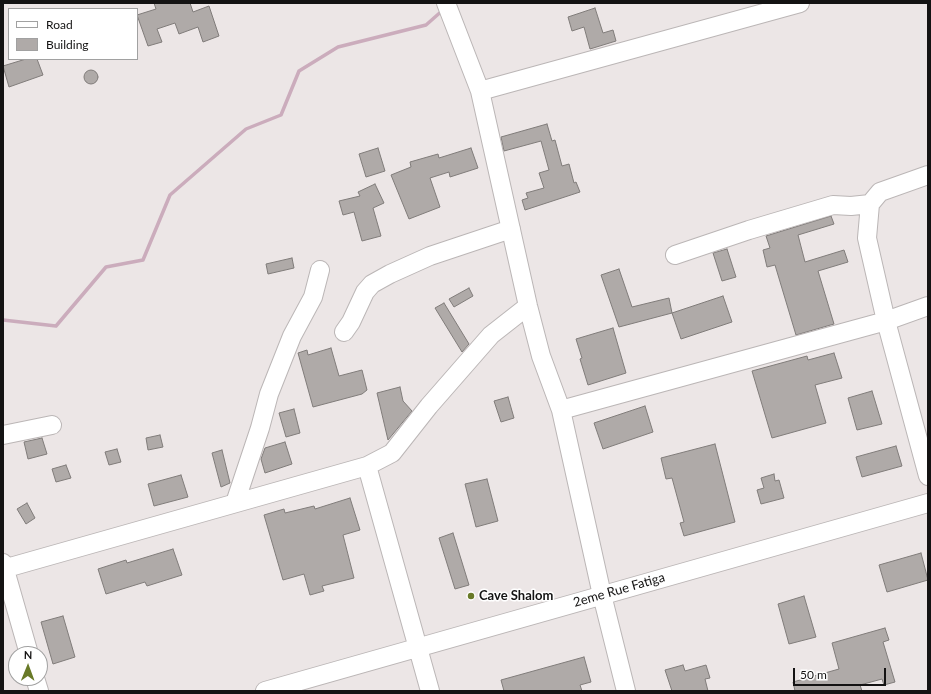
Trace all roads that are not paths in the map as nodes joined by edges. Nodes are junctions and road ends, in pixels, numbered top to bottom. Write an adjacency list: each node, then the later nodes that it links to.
1 (446, 3): 3 (street)
2 (800, 3): 3 (street)
3 (480, 91): 6 (street)
4 (928, 175): 5 (street)
5 (870, 204): 7 (street); 11 (street)
6 (511, 229): 9 (street); 12 (street)
7 (675, 255)
8 (320, 270): 18 (street)
9 (528, 306): 13 (street); 16 (street)
10 (928, 306): 11 (street)
11 (886, 321): 13 (street); 17 (street)
12 (344, 332)
13 (561, 410): 21 (street)
14 (52, 425): 15 (street)
15 (3, 435)
16 (367, 466): 18 (street); 23 (street)
17 (928, 476)
18 (235, 503): 20 (street)
19 (928, 503): 21 (street, 2eme Rue Fatiga)
20 (4, 567): 22 (street)
21 (602, 595): 23 (street, 2eme Rue Fatiga); 26 (street)
22 (27, 646)
23 (418, 648): 24 (street, 2eme Rue Fatiga); 25 (street)
24 (265, 691)
25 (430, 691)
26 (626, 691)

